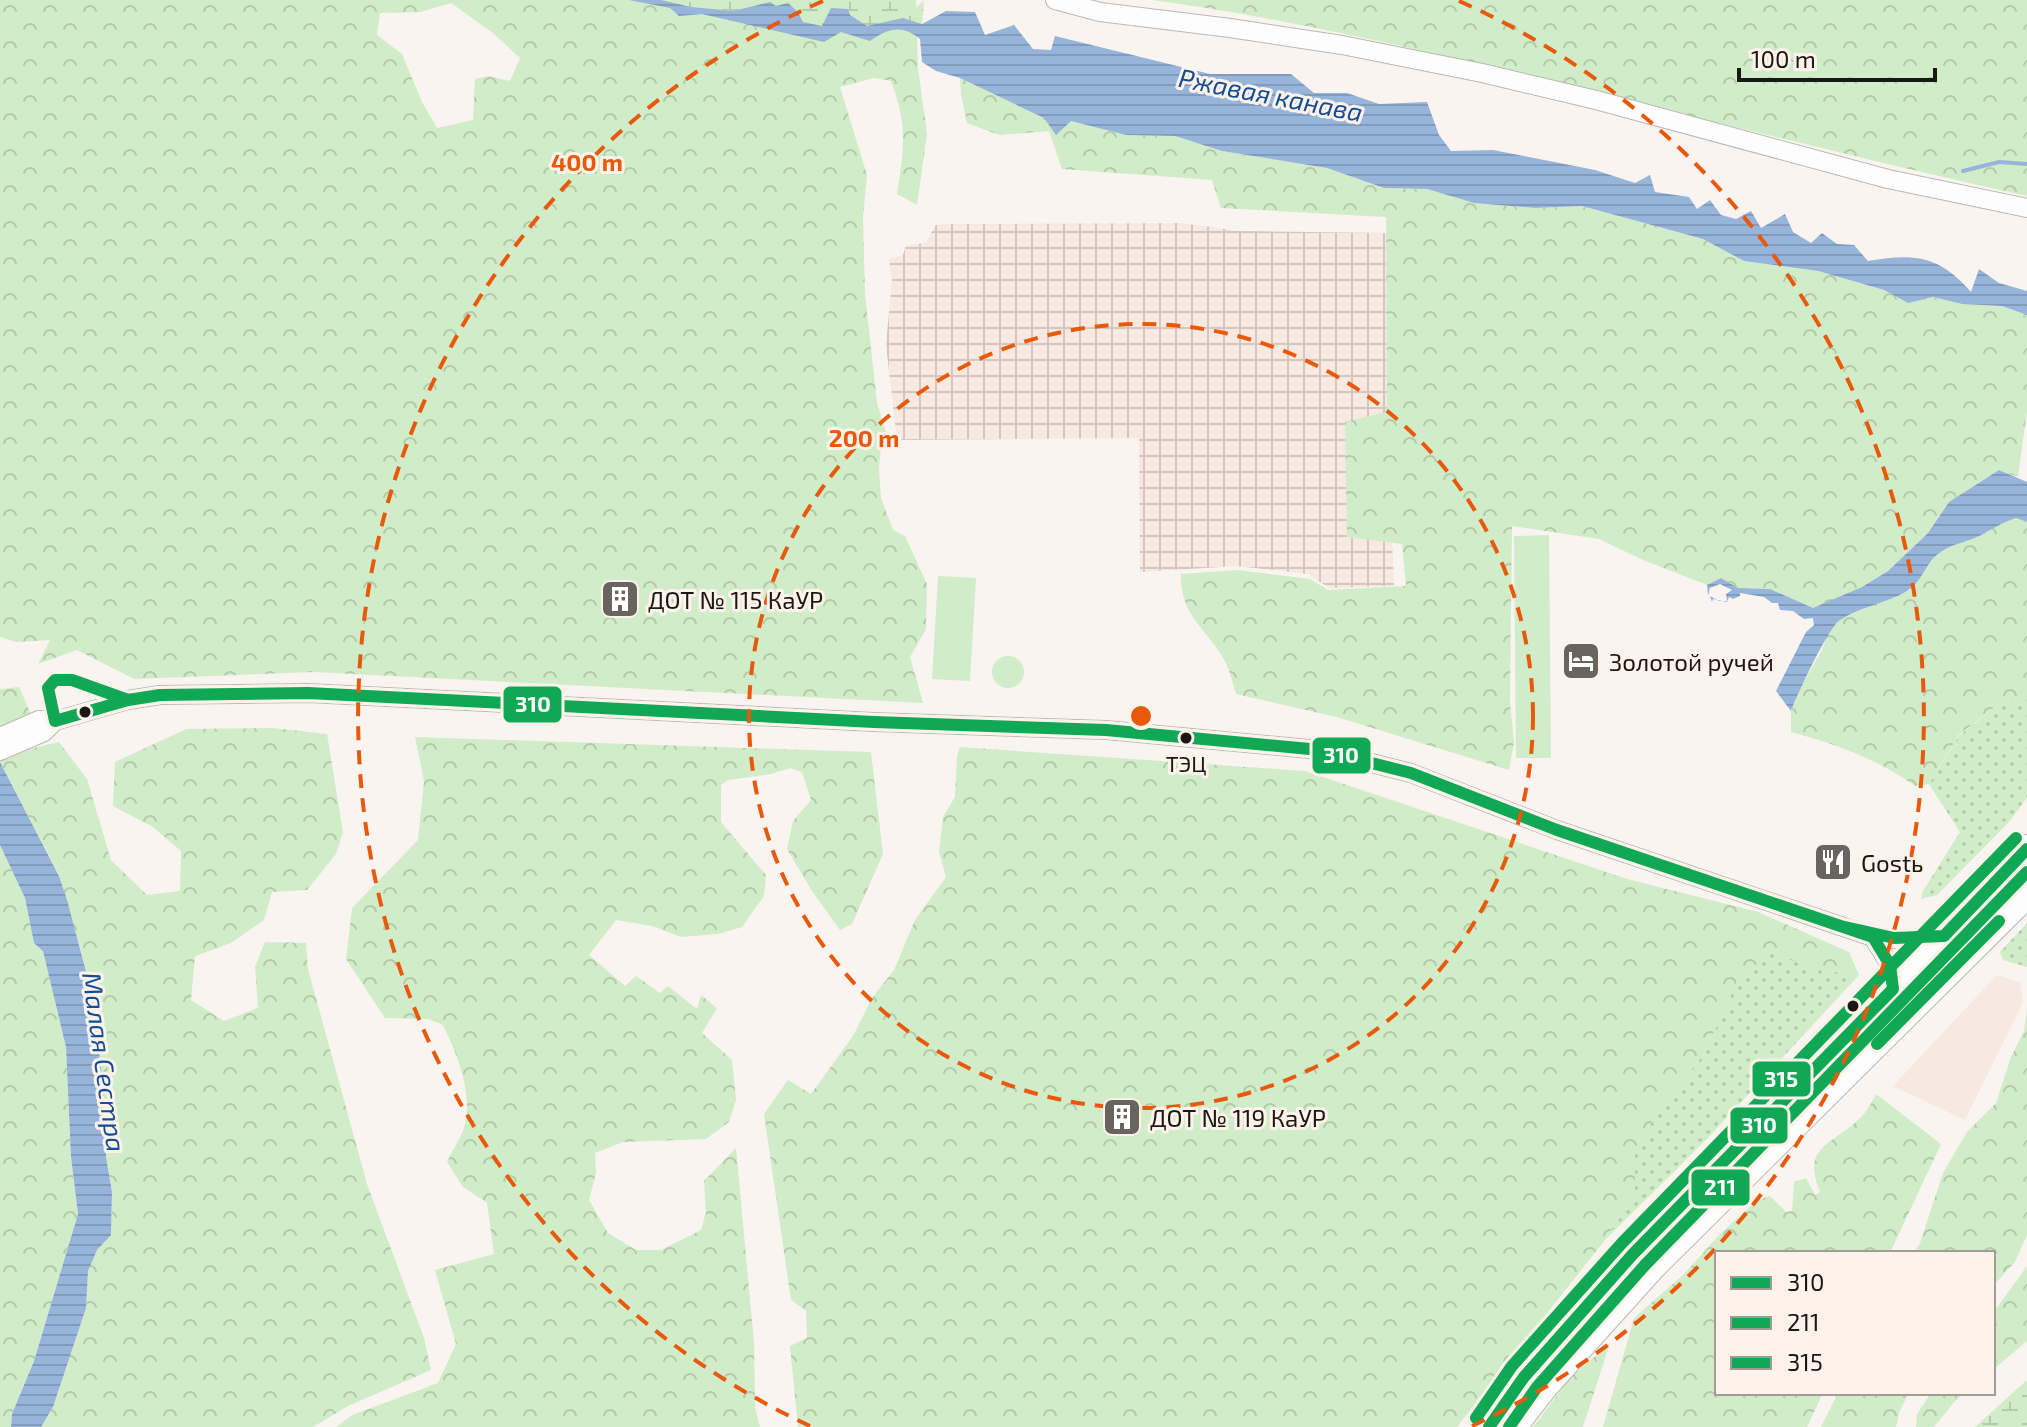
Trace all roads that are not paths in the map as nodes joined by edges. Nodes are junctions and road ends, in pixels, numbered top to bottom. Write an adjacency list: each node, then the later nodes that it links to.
1 (1055, 0): 2 (street)
2 (2027, 208)
3 (46, 724): 4 (street); 5 (street); 9 (street)
4 (0, 737)
5 (0, 751)
6 (2027, 849): 8 (highway)
7 (2027, 893): 11 (highway)
8 (1944, 936): 9 (street); 10 (highway)
9 (1873, 937): 10 (street)
10 (1893, 989): 11 (highway)
11 (1698, 1204): 12 (highway); 13 (highway)
12 (1489, 1427)
13 (1512, 1427)

